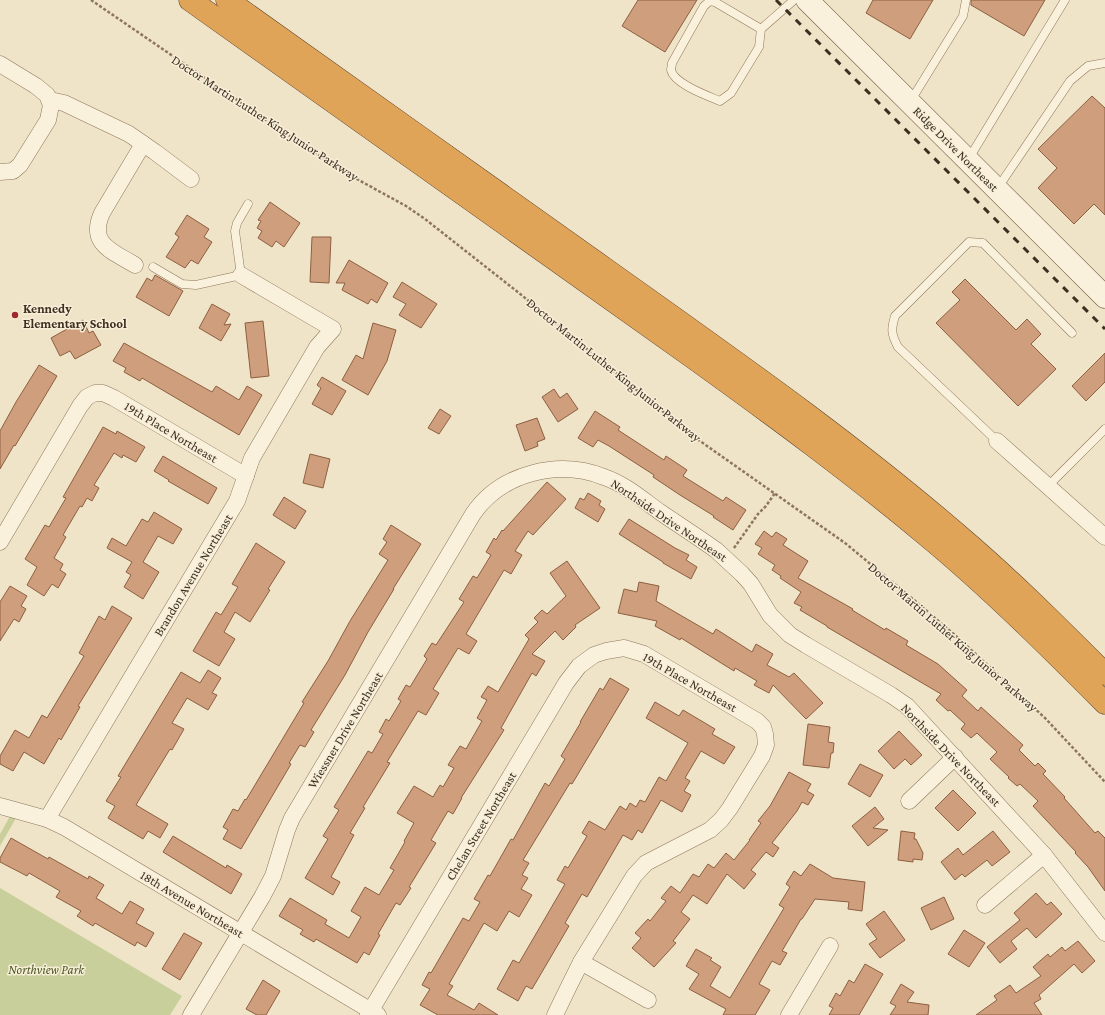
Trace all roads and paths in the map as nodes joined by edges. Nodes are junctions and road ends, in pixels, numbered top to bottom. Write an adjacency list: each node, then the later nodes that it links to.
1 (91, 0): 29 (path, Doctor Martin Luther King Junior Parkway)
2 (190, 0): 35 (highway)
3 (227, 0): 34 (highway)
4 (794, 0): 8 (lane)
5 (807, 0): 12 (street, Ridge Drive Northeast)
6 (966, 0): 12 (lane)
7 (1065, 0): 14 (lane)
8 (761, 29): 8 (lane)
9 (1105, 63): 17 (lane)
10 (0, 64): 11 (street)
11 (50, 100): 13 (street); 15 (street)
12 (909, 102): 14 (street, Ridge Drive Northeast)
13 (143, 144): 16 (street); 19 (street)
14 (968, 161): 17 (street, Ridge Drive Northeast)
15 (0, 172)
16 (191, 179)
17 (997, 190): 22 (street, Ridge Drive Northeast)
18 (248, 204): 21 (lane)
19 (135, 265)
20 (152, 267): 21 (lane)
21 (241, 274): 27 (street, Brandon Avenue Northeast)
22 (1105, 297)
23 (1072, 333): 25 (lane)
24 (1105, 429): 28 (lane)
25 (997, 440): 28 (street)
26 (532, 472): 32 (street, Northside Drive Northeast); 44 (street, Wiessner Drive Northeast)
27 (246, 476): 30 (street, 19th Place Northeast); 40 (street, Brandon Avenue Northeast)
28 (1048, 486): 31 (street)
29 (776, 493): 32 (path); 37 (path, Doctor Martin Luther King Junior Parkway)
30 (2, 534)
31 (1105, 537)
32 (727, 559): 36 (street, Northside Drive Northeast)
33 (606, 651): 46 (street, 19th Place Northeast); 48 (street, Chelan Street Northeast)
34 (1105, 674)
35 (1105, 703)
36 (955, 757): 38 (street); 41 (street, Northside Drive Northeast)
37 (1105, 782)
38 (909, 801)
39 (0, 806): 40 (street, 18th Avenue Northeast)
40 (47, 819): 44 (street, 18th Avenue Northeast)
41 (1044, 855): 42 (street); 43 (street, Northside Drive Northeast)
42 (985, 905)
43 (1105, 933)
44 (240, 934): 48 (street, 18th Avenue Northeast); 49 (street, Wiessner Drive Northeast)
45 (830, 946): 51 (street)
46 (582, 962): 47 (street); 50 (street)
47 (648, 1000)
48 (373, 1014)
49 (191, 1015)
50 (555, 1015)
51 (789, 1015)

